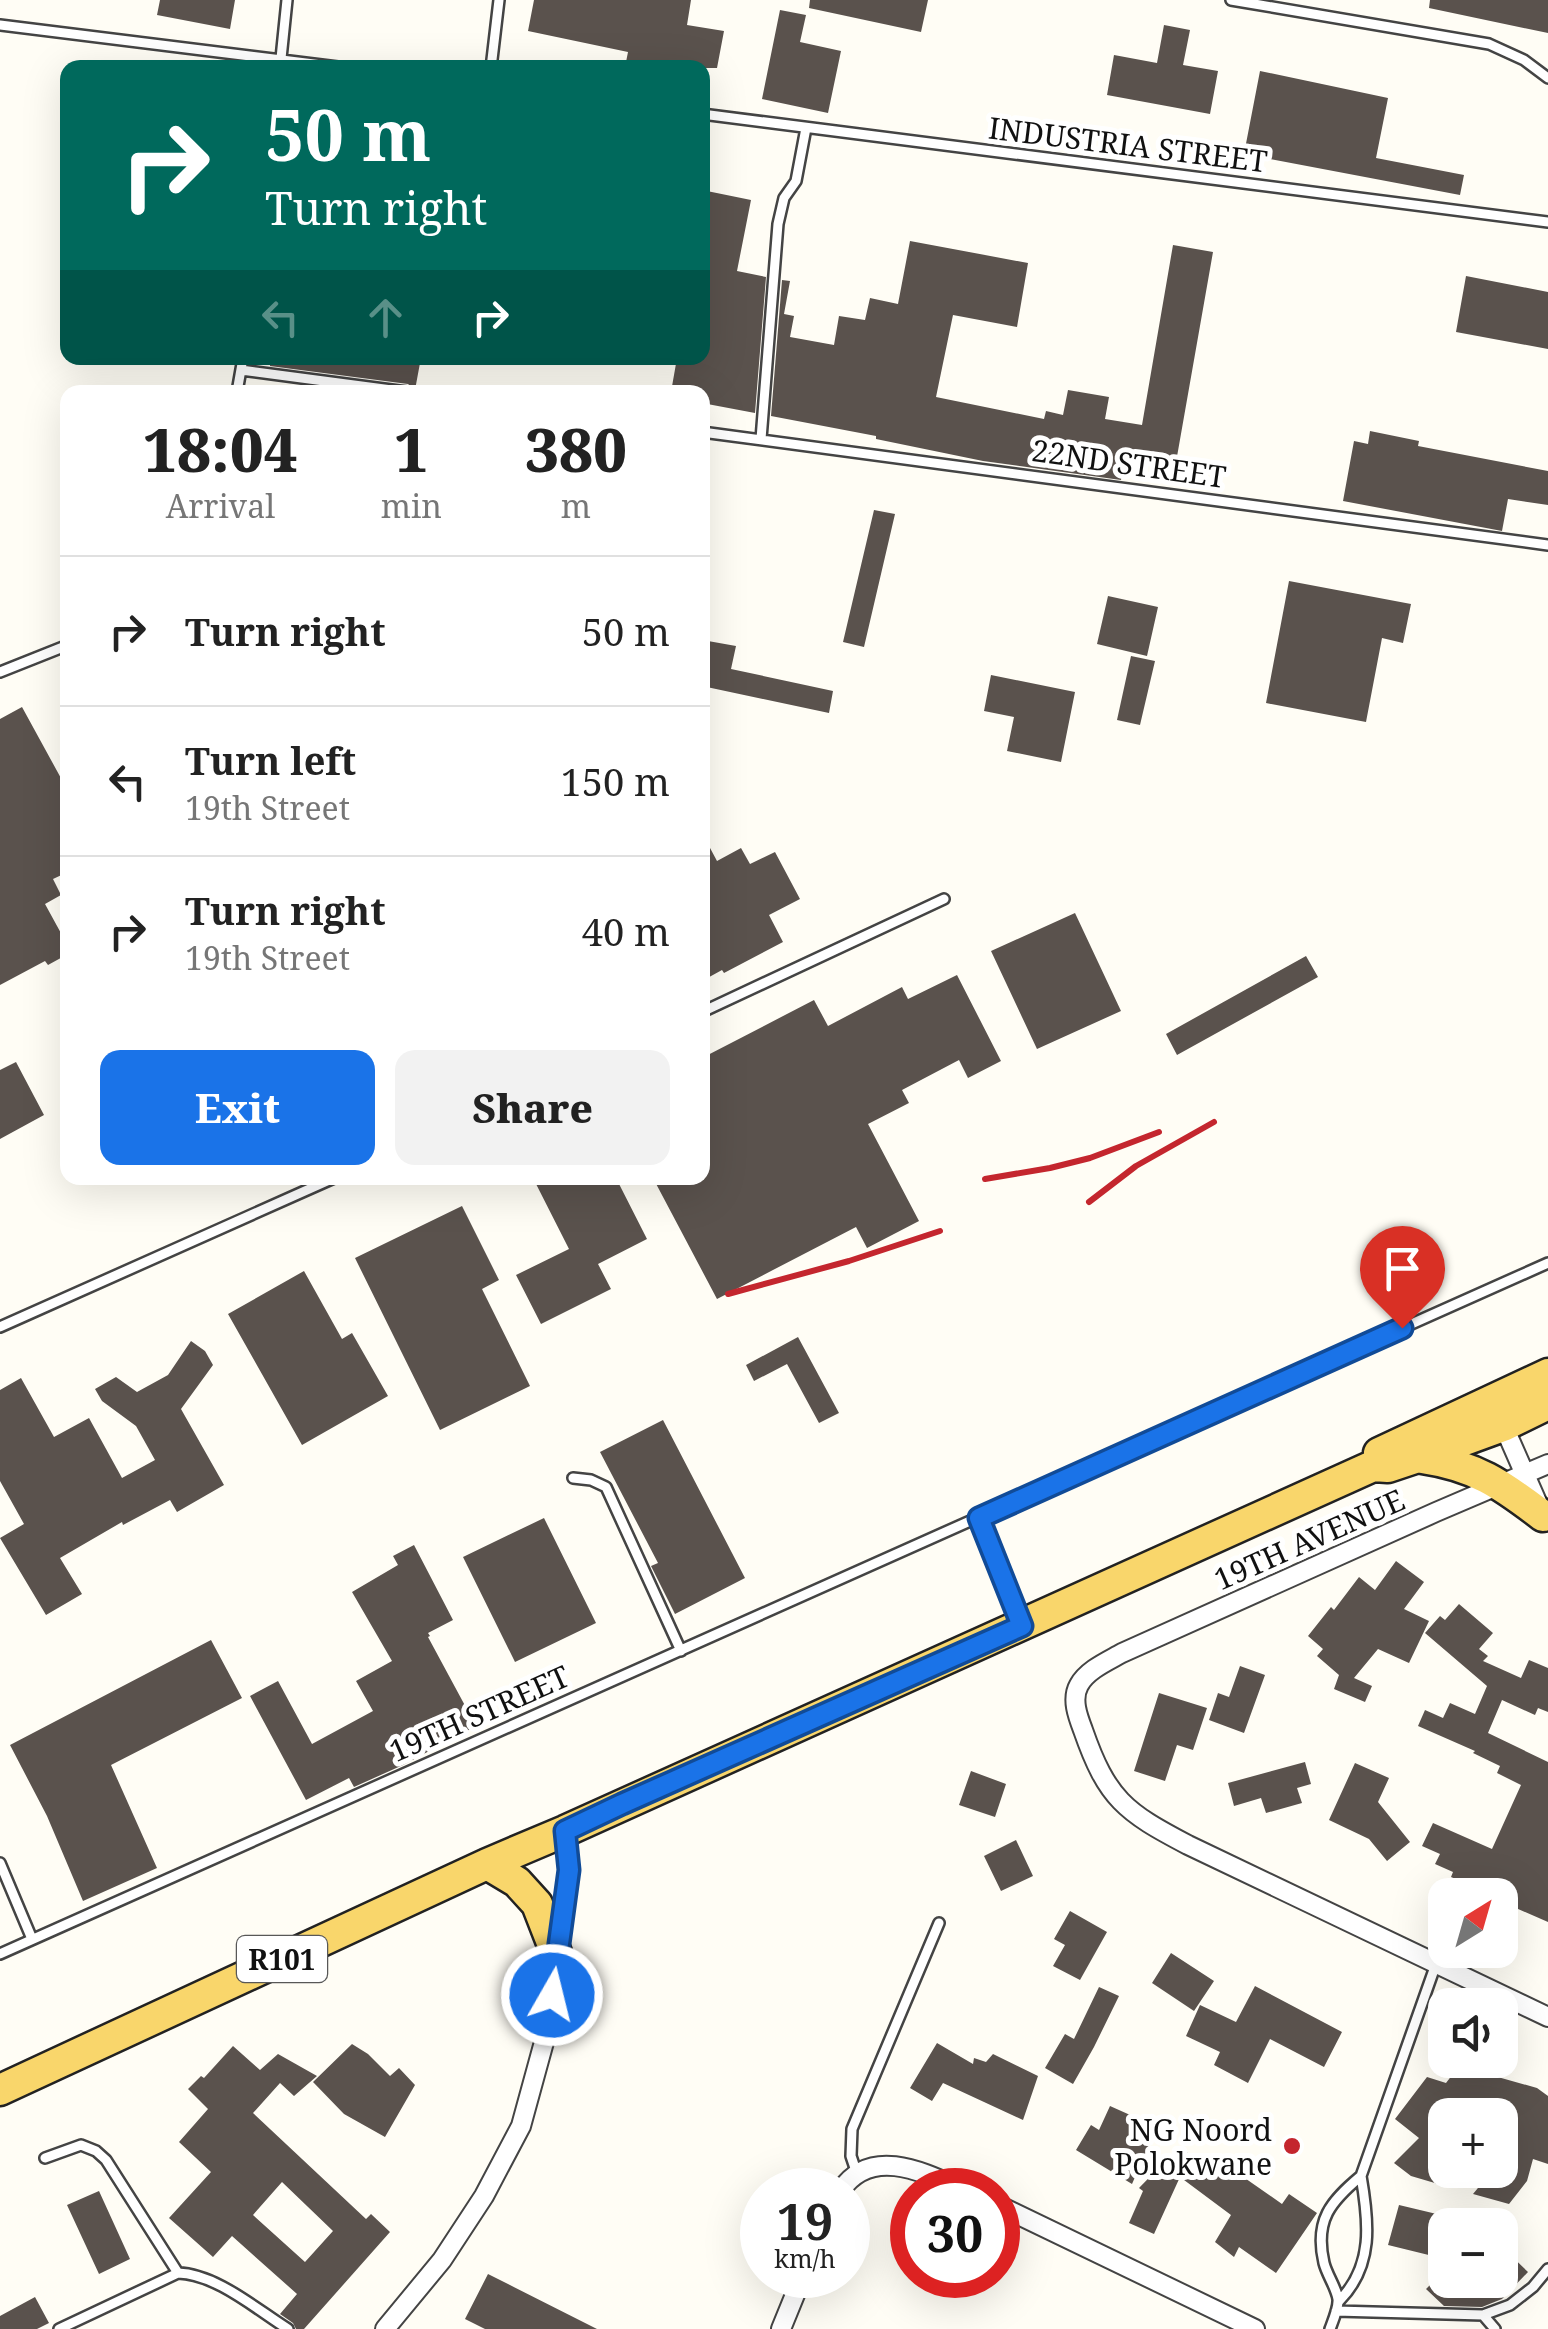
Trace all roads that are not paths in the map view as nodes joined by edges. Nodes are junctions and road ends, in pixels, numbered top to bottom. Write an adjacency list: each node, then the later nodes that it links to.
1 (287, 0): 6 (lane)
2 (499, 0): 7 (lane)
3 (1231, 0): 8 (lane)
4 (0, 24): 5 (lane)
5 (258, 60)
6 (280, 60)
7 (492, 60)
8 (1548, 78)
9 (710, 115): 10 (lane, INDUSTRIA STREET)
10 (806, 128): 11 (lane, INDUSTRIA STREET); 17 (lane)
11 (1548, 222)
12 (241, 365): 13 (lane)
13 (241, 370): 14 (lane); 15 (lane)
14 (239, 385)
15 (354, 385)
16 (710, 433): 17 (lane, 22ND STREET)
17 (761, 439): 18 (lane, 22ND STREET)
18 (1548, 545)
19 (60, 648): 20 (lane)
20 (0, 672)
21 (944, 899): 22 (lane)
22 (710, 1008)
23 (318, 1185): 25 (lane)
24 (1548, 1263): 34 (lane, 19TH STREET)
25 (0, 1326)
26 (1548, 1374): 28 (main road, R101)
27 (1548, 1404): 28 (main road, R101)
28 (1497, 1413): 29 (main road, R101); 31 (main road, R101); 33 (street)
29 (1418, 1457): 31 (main road, R101); 33 (main road)
30 (1548, 1464): 33 (street, 19TH AVENUE)
31 (1372, 1466): 36 (main road, R101)
32 (573, 1478): 37 (lane)
33 (1513, 1479): 35 (main road); 45 (street, 19TH AVENUE)
34 (979, 1518): 36 (lane); 37 (lane, 19TH STREET)
35 (1546, 1520)
36 (1022, 1626): 38 (main road, R101)
37 (681, 1652): 42 (lane, 19TH STREET)
38 (565, 1831): 40 (main road, R101); 44 (street)
39 (0, 1864): 42 (lane)
40 (486, 1864): 44 (main road); 49 (main road, R101)
41 (938, 1923): 51 (lane)
42 (32, 1939): 43 (lane, 19TH STREET)
43 (0, 1954)
44 (558, 1958): 63 (street)
45 (1428, 1960)
46 (1435, 1968): 54 (lane)
47 (1444, 1968): 48 (street)
48 (1548, 2018)
49 (0, 2090)
50 (45, 2158): 57 (lane)
51 (855, 2168)
52 (870, 2168): 53 (street)
53 (909, 2168)
54 (1361, 2176): 59 (lane); 59 (lane)
55 (1020, 2217): 65 (street)
56 (1548, 2269): 60 (lane)
57 (178, 2273): 61 (lane); 62 (lane)
58 (794, 2298): 64 (street)
59 (1337, 2306): 60 (lane); 66 (lane)
60 (1483, 2315): 67 (lane)
61 (60, 2329)
62 (288, 2329)
63 (386, 2329)
64 (782, 2329)
65 (1255, 2329)
66 (1330, 2329)
67 (1494, 2329)

